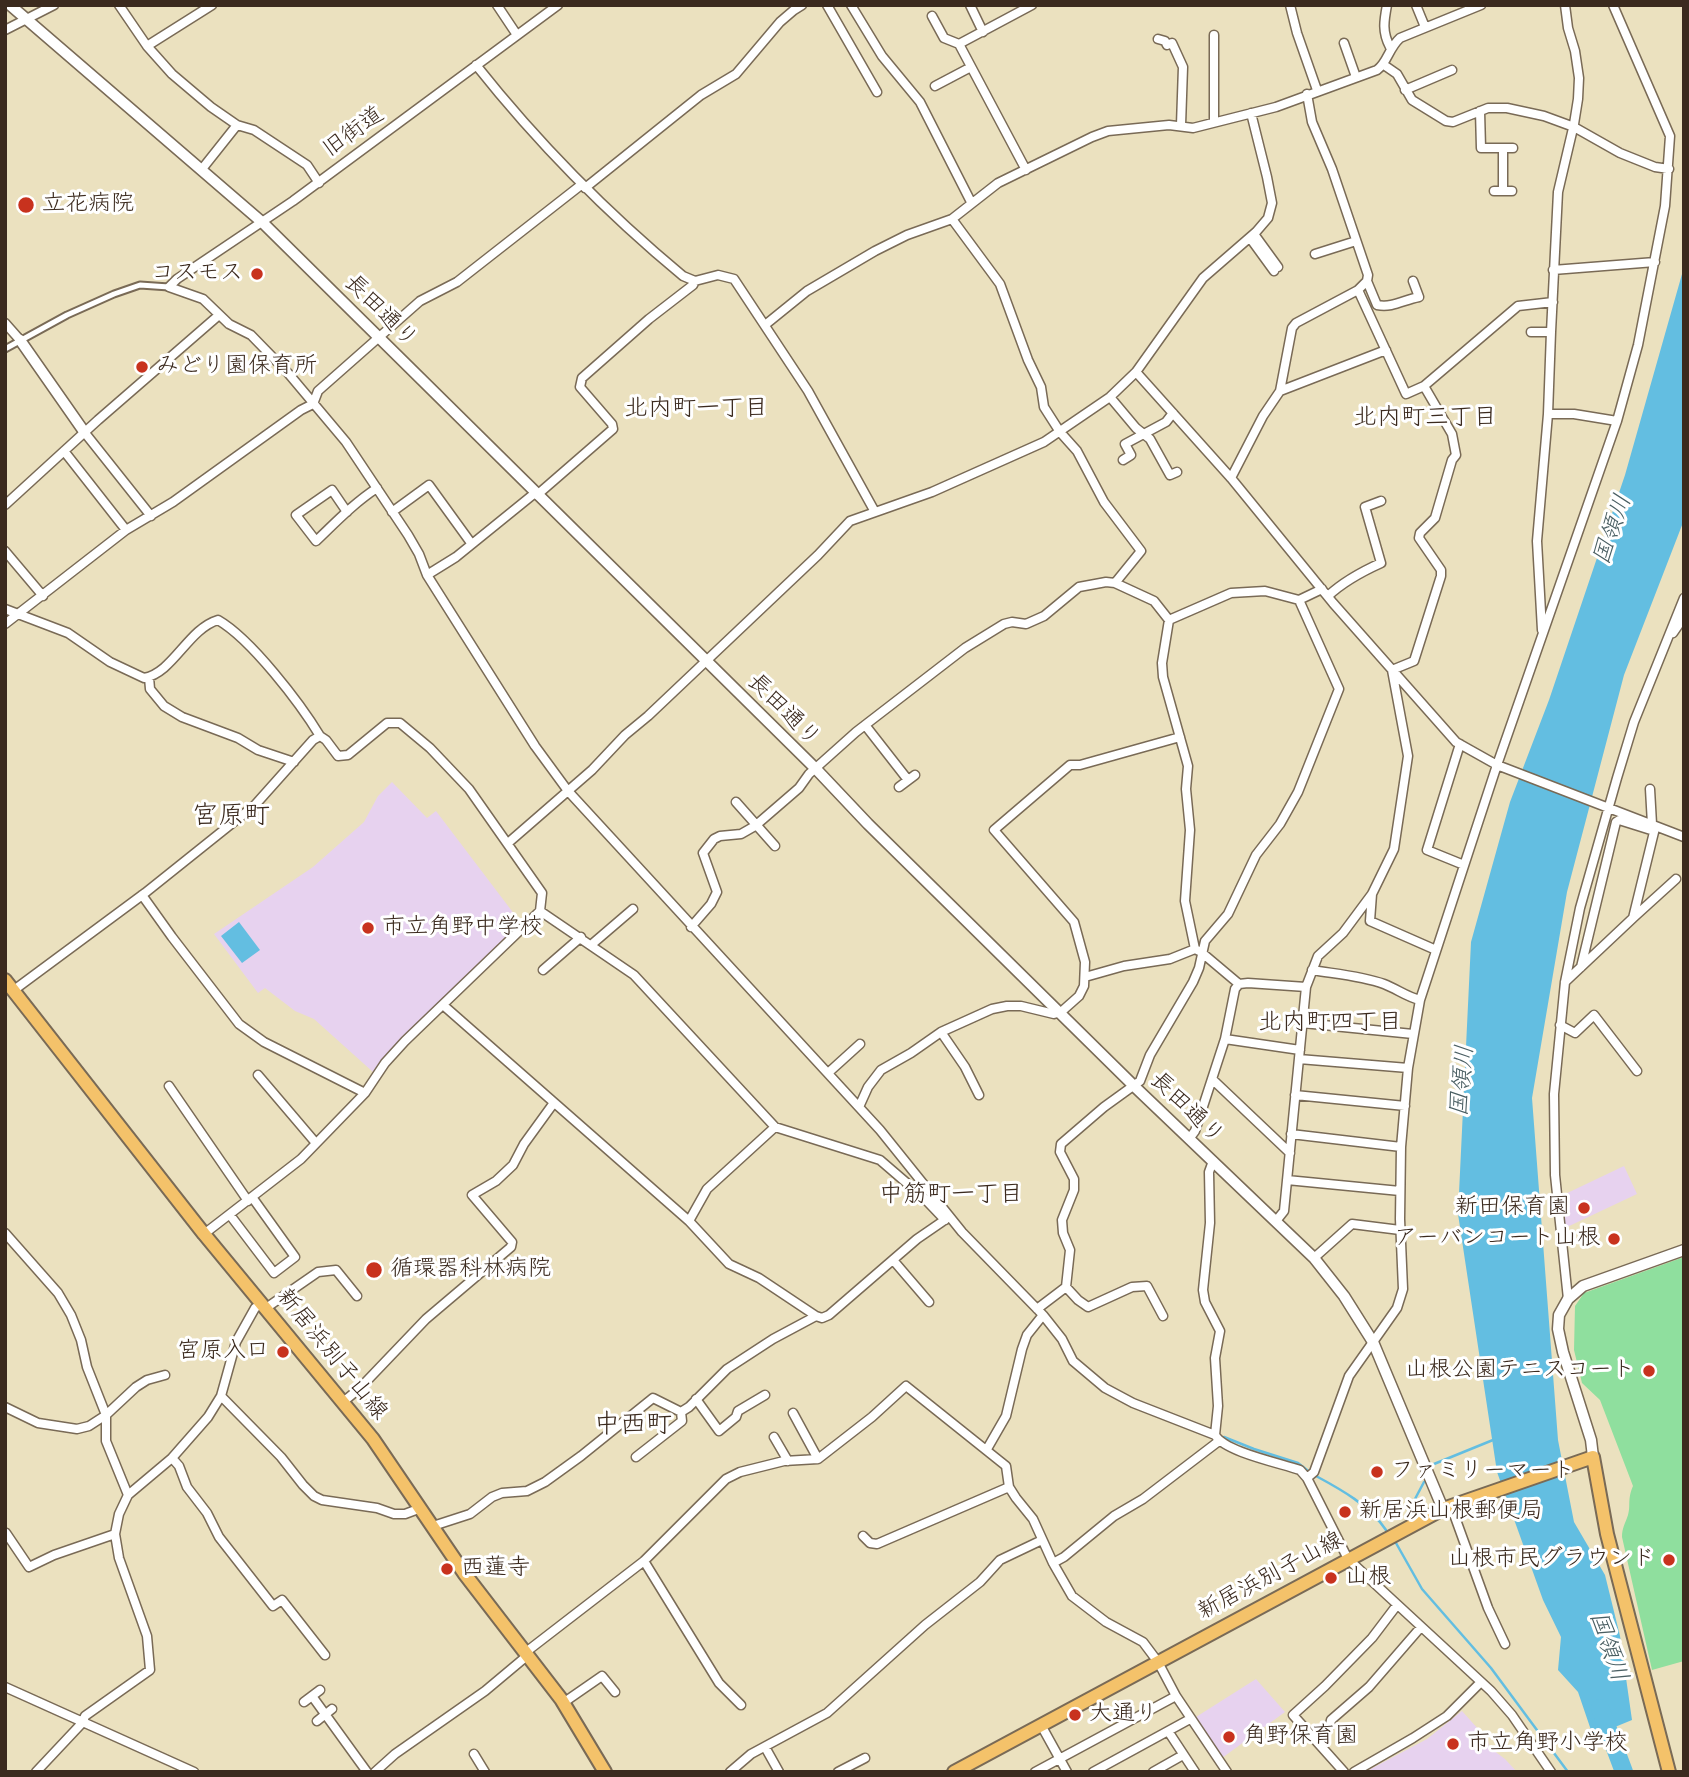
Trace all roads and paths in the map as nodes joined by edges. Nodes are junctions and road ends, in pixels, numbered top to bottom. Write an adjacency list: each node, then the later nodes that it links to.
1 (10, 5): 23 (street, 長田通り)
2 (54, 5): 23 (street)
3 (119, 5): 32 (street)
4 (191, 5): 21 (street)
5 (212, 5): 21 (street)
6 (497, 5): 27 (street)
7 (558, 5): 27 (street, 旧街道)
8 (802, 5): 19 (street)
9 (827, 5): 42 (street)
10 (851, 5): 56 (street)
11 (970, 5): 26 (street)
12 (1032, 5): 26 (street)
13 (1290, 5): 40 (street)
14 (1387, 5): 33 (street)
15 (1416, 5): 24 (street)
16 (1481, 5): 20 (street)
17 (1565, 5): 49 (street)
18 (1613, 5): 51 (street)
19 (792, 8): 54 (street)
20 (1461, 9): 24 (street)
21 (197, 15): 32 (street)
22 (932, 16): 31 (street)
23 (25, 19): 25 (street); 50 (street, 長田通り)
24 (1425, 27): 33 (street)
25 (5, 30)
26 (983, 32): 31 (street)
27 (517, 35): 34 (street, 旧街道)
28 (1214, 36): 46 (street)
29 (1158, 38): 48 (street)
30 (1344, 43): 38 (street)
31 (959, 44): 36 (street)
32 (148, 46): 47 (street)
33 (1390, 47): 35 (street)
34 (476, 65): 53 (street, 旧街道); 54 (street)
35 (1384, 65): 38 (street); 41 (street)
36 (971, 67): 39 (street); 52 (street)
37 (1452, 71): 41 (street)
38 (1356, 77): 40 (street)
39 (935, 86)
40 (1317, 90): 43 (street)
41 (1405, 90): 44 (street)
42 (877, 92)
43 (1307, 94): 45 (street); 60 (street)
44 (1480, 111): 49 (street); 55 (street)
45 (1251, 113): 46 (street); 59 (street)
46 (1214, 121): 48 (street)
47 (237, 125): 50 (street); 53 (street)
48 (1181, 125): 52 (street)
49 (1574, 127): 51 (street); 64 (street)
50 (202, 169): 58 (street, 長田通り)
51 (1669, 169): 62 (street)
52 (1026, 170): 56 (street)
53 (319, 183): 58 (street, 旧街道)
54 (583, 186): 65 (street); 76 (street)
55 (1503, 191)
56 (971, 202): 57 (street)
57 (952, 219): 73 (street); 88 (street)
58 (263, 223): 68 (street, 旧街道); 76 (street, 長田通り)
59 (1252, 236): 63 (street); 80 (street)
60 (1356, 241): 61 (street); 66 (street)
61 (1315, 254)
62 (1655, 262): 64 (street); 87 (street)
63 (1276, 269)
64 (1553, 270): 70 (street)
65 (695, 281): 73 (street); 96 (street)
66 (1367, 281): 67 (street); 69 (street)
67 (1413, 281)
68 (169, 287): 71 (street); 77 (street)
69 (1358, 290): 79 (street); 82 (street)
70 (1553, 302): 75 (street); 81 (street)
71 (219, 315): 84 (street); 89 (street)
72 (5, 323): 77 (street)
73 (765, 325): 101 (street)
74 (1531, 332): 75 (street)
75 (1551, 332): 86 (street)
76 (379, 338): 84 (street); 96 (street, 長田通り)
77 (20, 340): 78 (street); 89 (street)
78 (5, 349)
79 (1386, 350): 81 (street); 82 (street)
80 (1136, 372): 83 (street); 85 (street)
81 (1424, 386): 120 (street)
82 (1280, 391): 94 (street)
83 (1110, 397): 88 (street); 90 (street)
84 (313, 404): 95 (street); 102 (street)
85 (1173, 413): 90 (street); 94 (street)
86 (1548, 414): 87 (street); 117 (street)
87 (1616, 421): 117 (street)
88 (1060, 432): 101 (street); 107 (street)
89 (85, 433): 91 (street); 102 (street)
90 (1144, 435): 92 (street); 93 (street)
91 (64, 451): 98 (street); 103 (street)
92 (1123, 460)
93 (1177, 472)
94 (1231, 478): 108 (street)
95 (377, 488): 99 (street); 100 (street)
96 (536, 494): 104 (street); 119 (street, 長田通り)
97 (1381, 501): 108 (street)
98 (5, 505)
99 (347, 512): 99 (street)
100 (392, 512): 104 (street); 106 (street)
101 (875, 512): 119 (street)
102 (150, 516): 103 (street)
103 (126, 530): 109 (street)
104 (471, 543): 106 (street)
105 (5, 551): 109 (street)
106 (428, 575): 131 (street)
107 (1115, 583): 115 (street); 122 (street)
108 (1325, 593): 111 (street); 120 (street)
109 (43, 596): 113 (street)
110 (1684, 598): 118 (street)
111 (1299, 600): 115 (street); 150 (street)
112 (5, 609): 113 (street)
113 (19, 614): 116 (street); 121 (street)
114 (1684, 617): 118 (street)
115 (1169, 620): 124 (street)
116 (5, 624)
117 (1543, 633): 127 (street)
118 (1668, 637): 133 (street)
119 (706, 661): 128 (street, 長田通り); 131 (street)
120 (1392, 670): 125 (street); 141 (street)
121 (149, 677): 123 (street); 126 (street)
122 (865, 725): 128 (street); 129 (street)
123 (320, 737): 126 (street); 137 (street)
124 (1180, 737): 150 (street); 154 (street)
125 (1460, 744): 127 (street); 139 (street)
126 (294, 762): 142 (street)
127 (1500, 765): 133 (street); 139 (street)
128 (816, 769): 134 (street); 161 (street, 長田通り)
129 (899, 787)
130 (1650, 789): 135 (street)
131 (568, 791): 137 (street); 146 (street)
132 (736, 802): 134 (street)
133 (1605, 805): 135 (street); 155 (street)
134 (755, 826): 138 (street); 146 (street)
135 (1654, 827): 136 (street); 145 (street); 151 (street)
136 (1684, 837)
137 (508, 843): 144 (street)
138 (775, 846)
139 (1464, 865): 149 (street)
140 (1676, 880): 145 (street)
141 (1372, 894): 149 (street); 153 (street)
142 (142, 895): 156 (street); 176 (street)
143 (633, 909): 148 (street)
144 (540, 911): 147 (street); 160 (street)
145 (1633, 918): 151 (street)
146 (691, 927): 171 (street)
147 (581, 937): 148 (street); 152 (street)
148 (591, 944): 182 (street)
149 (1436, 950): 159 (street)
150 (1198, 951): 154 (street); 157 (street); 175 (street)
151 (1581, 967): 155 (street)
152 (543, 970)
153 (1312, 970): 158 (street); 159 (street)
154 (1085, 977): 161 (street)
155 (1565, 982): 163 (street)
156 (8, 984): 197 (main road, 新居浜別子山線)
157 (1239, 984): 158 (street); 166 (street)
158 (1306, 987): 162 (street)
159 (1420, 1000): 165 (street)
160 (443, 1005): 176 (street); 179 (street)
161 (1061, 1012): 164 (street); 175 (street, 長田通り)
162 (1303, 1023): 165 (street); 168 (street)
163 (1560, 1025): 170 (street); 204 (street)
164 (941, 1032): 177 (street); 181 (street)
165 (1413, 1034): 169 (street)
166 (1225, 1038): 168 (street); 173 (street)
167 (860, 1044): 171 (street)
168 (1299, 1054): 169 (street); 178 (street)
169 (1408, 1068): 180 (street)
170 (1637, 1071)
171 (828, 1073): 181 (street)
172 (258, 1075): 185 (street)
173 (1212, 1079): 184 (street); 187 (street)
174 (169, 1086): 191 (street)
175 (1135, 1087): 184 (street, 長田通り); 202 (street)
176 (365, 1093): 185 (street)
177 (979, 1095)
178 (1295, 1095): 180 (street); 183 (street)
179 (553, 1104): 194 (street); 215 (street)
180 (1405, 1106): 186 (street)
181 (859, 1107): 193 (street)
182 (775, 1127): 193 (street); 194 (street)
183 (1292, 1134): 186 (street); 187 (street)
184 (1189, 1139): 188 (street, 長田通り)
185 (315, 1142): 191 (street)
186 (1401, 1147): 190 (street)
187 (1290, 1153): 189 (street)
188 (1213, 1161): 195 (street, 長田通り); 221 (street)
189 (1287, 1180): 190 (street); 195 (street)
190 (1400, 1191): 196 (street)
191 (250, 1199): 192 (street); 192 (street)
192 (230, 1214): 197 (street)
193 (947, 1218): 201 (street); 207 (street)
194 (689, 1221): 208 (street)
195 (1276, 1222): 200 (street, 長田通り)
196 (1400, 1230): 200 (street); 210 (street)
197 (205, 1234): 206 (main road, 新居浜別子山線)
198 (6, 1236): 219 (street)
199 (1684, 1250): 204 (street)
200 (1314, 1258): 210 (street, 長田通り)
201 (892, 1260): 205 (street); 208 (street)
202 (1066, 1287): 207 (street); 209 (street)
203 (357, 1296): 206 (street)
204 (1568, 1299): 224 (street)
205 (929, 1302)
206 (264, 1305): 213 (street); 215 (main road, 新居浜別子山線)
207 (1040, 1312): 221 (street); 222 (street)
208 (816, 1316): 214 (street)
209 (1163, 1316)
210 (1373, 1342): 228 (street); 231 (street, 長田通り)
211 (165, 1375): 219 (street)
212 (765, 1395): 214 (street)
213 (221, 1396): 225 (street); 232 (street)
214 (696, 1399): 217 (street)
215 (343, 1402): 232 (main road, 新居浜別子山線)
216 (5, 1407): 219 (street)
217 (681, 1412): 223 (street); 233 (street)
218 (793, 1413): 226 (street)
219 (106, 1415): 230 (street)
220 (774, 1437): 227 (street)
221 (1217, 1438): 228 (street); 240 (street)
222 (987, 1449): 226 (street); 229 (street)
223 (636, 1457)
224 (1593, 1457): 231 (main road, 新居浜別子山線); 285 (main road)
225 (172, 1458): 230 (street); 245 (street)
226 (818, 1458): 227 (street)
227 (788, 1461): 239 (street)
228 (1307, 1478): 238 (street)
229 (1009, 1487): 236 (street); 237 (street)
230 (128, 1495): 235 (street)
231 (1450, 1506): 238 (main road, 新居浜別子山線); 243 (street)
232 (421, 1508): 233 (main road, 新居浜別子山線)
233 (433, 1526): 244 (main road, 新居浜別子山線)
234 (6, 1533): 235 (street)
235 (115, 1534): 257 (street)
236 (863, 1536)
237 (1042, 1540): 240 (street); 261 (street)
238 (1348, 1559): 241 (street); 246 (main road, 新居浜別子山線)
239 (644, 1561): 244 (street); 253 (street)
240 (1053, 1563): 246 (street)
241 (1397, 1605): 242 (street); 260 (street)
242 (1420, 1628): 247 (street); 260 (street)
243 (1505, 1644)
244 (527, 1653): 252 (main road, 新居浜別子山線); 266 (street)
245 (326, 1655)
246 (1158, 1662): 251 (street); 258 (main road, 新居浜別子山線)
247 (1480, 1683): 283 (street); 284 (street)
248 (5, 1687): 257 (street)
249 (320, 1690): 254 (street)
250 (615, 1692): 252 (street)
251 (1176, 1696): 255 (street); 265 (street)
252 (563, 1703): 271 (main road, 新居浜別子山線)
253 (741, 1705)
254 (329, 1712): 256 (street); 269 (street)
255 (1190, 1719): 259 (street); 281 (street)
256 (317, 1721)
257 (83, 1722): 267 (street); 268 (street)
258 (1041, 1725): 265 (street); 275 (main road, 新居浜別子山線)
259 (1168, 1731): 263 (street); 278 (street)
260 (1316, 1739): 282 (street)
261 (765, 1747): 272 (street); 273 (street)
262 (474, 1754): 270 (street)
263 (1184, 1755): 279 (street); 280 (street)
264 (865, 1758): 274 (street)
265 (1060, 1759): 276 (street); 277 (street)
266 (382, 1770)
267 (36, 1772)
268 (194, 1772)
269 (366, 1772)
270 (485, 1772)
271 (605, 1772)
272 (730, 1772)
273 (779, 1772)
274 (838, 1772)
275 (954, 1772)
276 (1035, 1772)
277 (1067, 1772)
278 (1093, 1772)
279 (1153, 1772)
280 (1195, 1772)
281 (1227, 1772)
282 (1344, 1772)
283 (1354, 1772)
284 (1551, 1772)
285 (1669, 1772)

